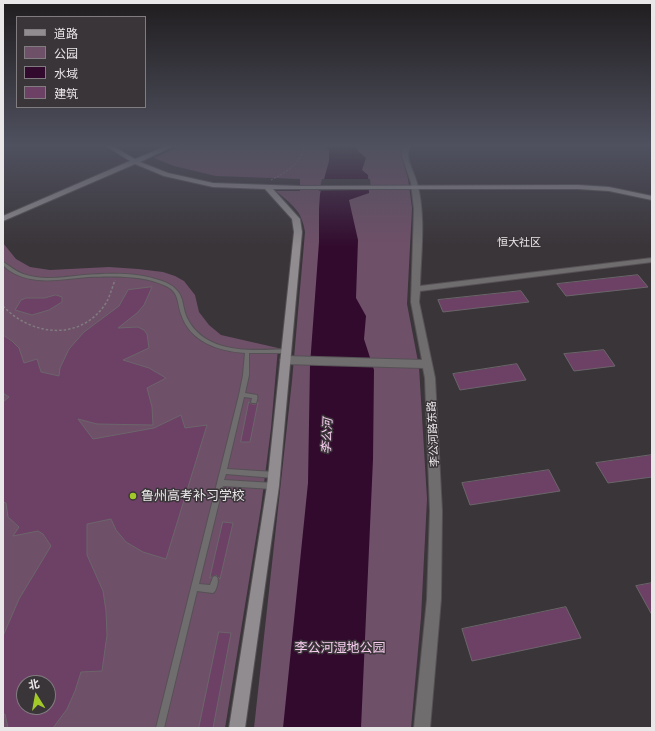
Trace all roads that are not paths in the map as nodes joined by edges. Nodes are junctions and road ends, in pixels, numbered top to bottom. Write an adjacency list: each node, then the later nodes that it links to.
1 (94, 179): 8 (main road)
2 (183, 179): 4 (main road)
3 (412, 179): 5 (street, 李公河路东路)
4 (266, 185): 5 (main road); 13 (main road)
5 (414, 185): 6 (main road); 7 (main road); 11 (street, 李公河路东路)
6 (652, 195)
7 (652, 198)
8 (3, 219)
9 (652, 260): 11 (street)
10 (3, 263): 12 (lane)
11 (415, 290): 14 (street, 李公河路东路)
12 (247, 352): 13 (lane); 15 (lane)
13 (285, 355): 14 (street); 18 (main road)
14 (427, 364): 24 (street, 李公河路东路)
15 (242, 395): 16 (lane); 17 (lane)
16 (254, 402)
17 (224, 471): 18 (lane); 19 (lane)
18 (274, 480): 19 (lane); 23 (main road)
19 (221, 483): 21 (lane)
20 (215, 579): 21 (lane)
21 (195, 587): 22 (lane)
22 (160, 728)
23 (238, 728)
24 (422, 728)

